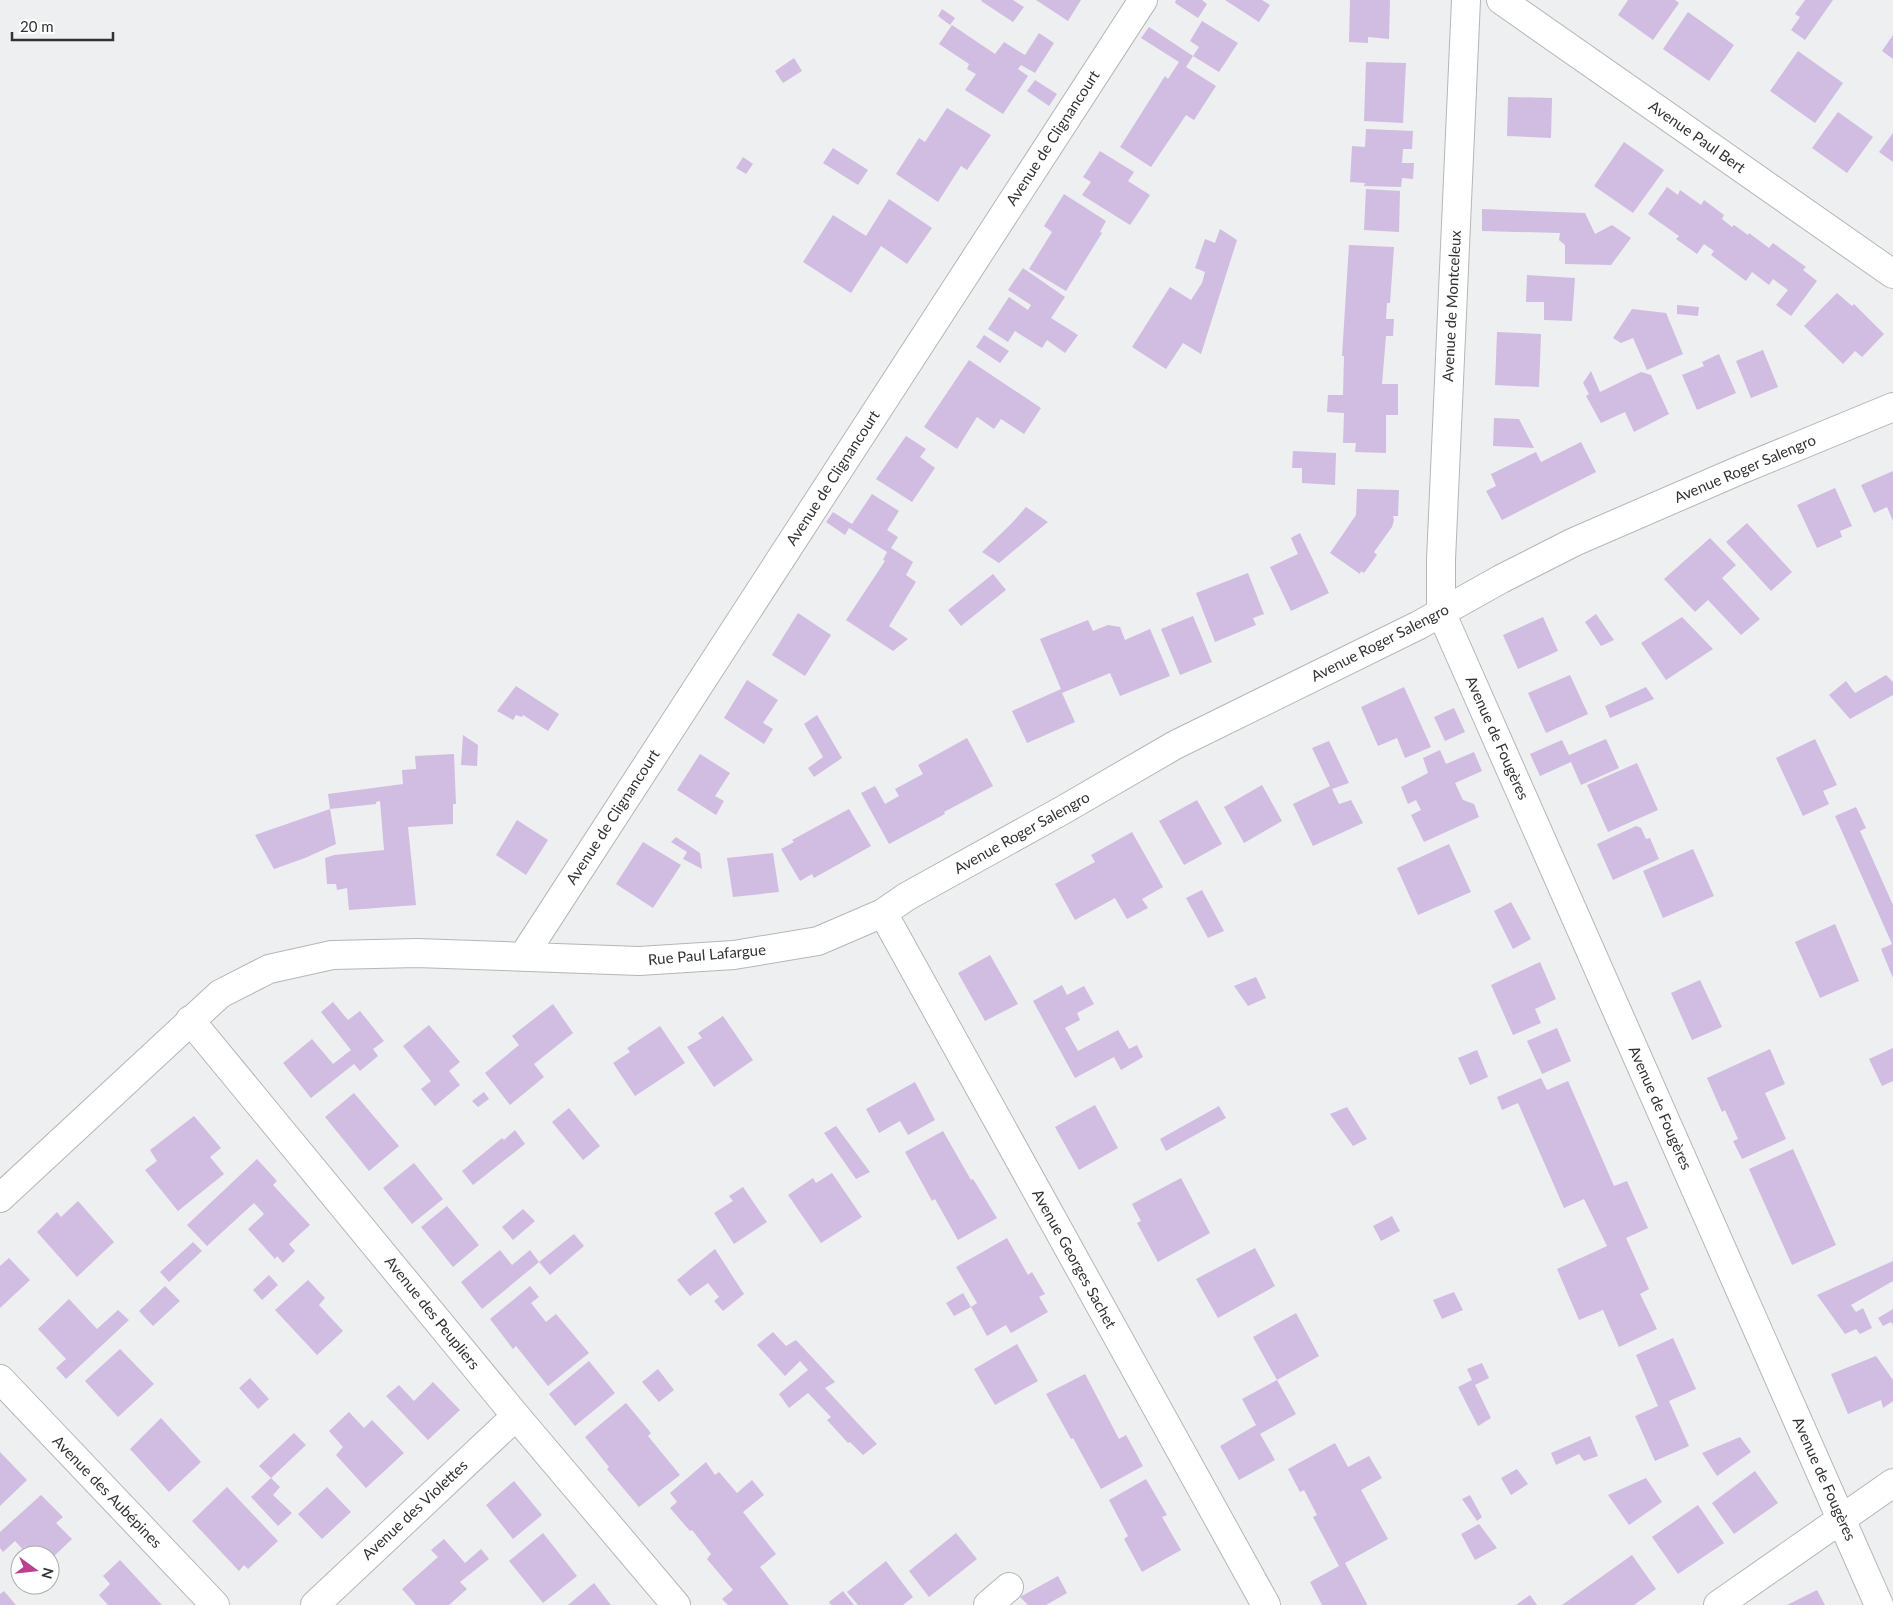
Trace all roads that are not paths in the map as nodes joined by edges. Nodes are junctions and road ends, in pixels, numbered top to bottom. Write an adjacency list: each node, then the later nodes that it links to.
1 (1143, 0): 8 (street, Avenue de Clignancourt)
2 (1466, 0): 6 (street, Avenue de Montceleux)
3 (1501, 0): 4 (street, Avenue Paul Bert)
4 (1893, 274)
5 (1893, 407): 6 (street, Avenue Roger Salengro)
6 (1442, 612): 7 (street, Avenue Roger Salengro); 14 (street, Avenue de Fougères)
7 (883, 913): 8 (street, Rue Paul Lafargue); 20 (street, Avenue Georges Sachet)
8 (524, 955): 9 (street, Rue Paul Lafargue)
9 (190, 1020): 10 (street, Rue Paul Lafargue); 12 (street, Avenue des Peupliers)
10 (0, 1198)
11 (0, 1379): 16 (street, Avenue des Aubépines)
12 (516, 1416): 17 (street, Avenue des Violettes); 18 (street, Avenue des Peupliers)
13 (1893, 1483): 14 (street)
14 (1842, 1519): 21 (street); 22 (street, Avenue de Fougères)
15 (1009, 1588): 19 (street)
16 (215, 1605)
17 (315, 1605)
18 (676, 1605)
19 (988, 1605)
20 (1266, 1605)
21 (1718, 1605)
22 (1879, 1605)

